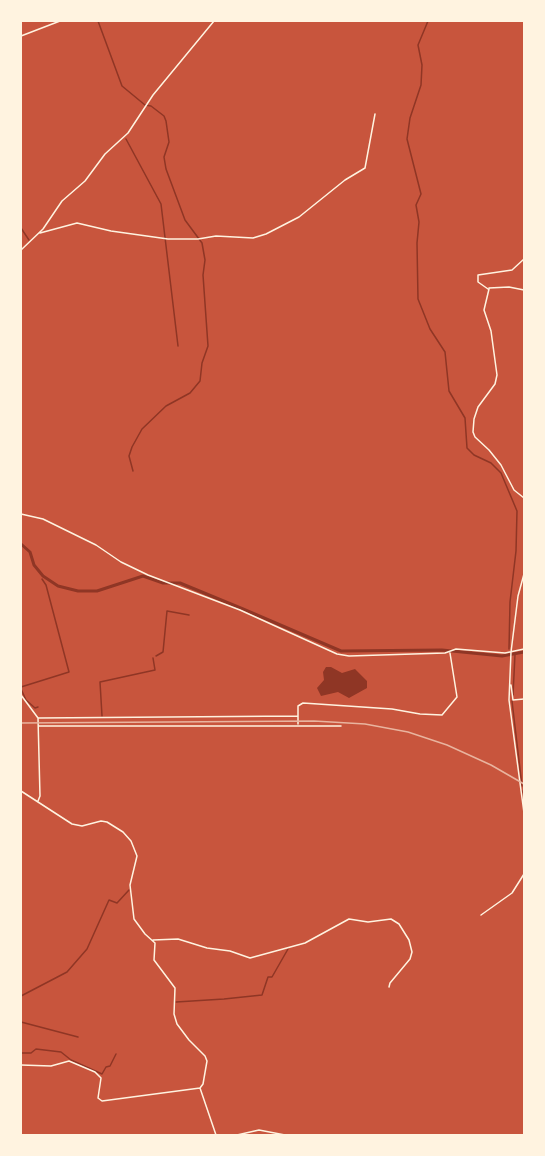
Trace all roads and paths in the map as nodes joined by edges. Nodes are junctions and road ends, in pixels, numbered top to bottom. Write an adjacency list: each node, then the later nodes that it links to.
1 (60, 21): 3 (street)
2 (214, 21): 5 (street)
3 (21, 36)
4 (375, 114): 5 (street)
5 (40, 233): 6 (street)
6 (21, 250)
7 (524, 259): 8 (street)
8 (489, 289): 9 (street); 10 (street)
9 (524, 290)
10 (524, 498)
11 (21, 514): 14 (street)
12 (524, 574): 15 (street)
13 (524, 649): 15 (street)
14 (451, 652): 15 (street); 19 (street)
15 (511, 654): 16 (street)
16 (510, 681): 18 (street); 26 (street)
17 (21, 695): 20 (street)
18 (524, 699)
19 (298, 716): 20 (street); 21 (street)
20 (38, 718): 22 (street)
21 (298, 725): 22 (street); 23 (street)
22 (39, 726): 25 (street)
23 (341, 726)
24 (21, 791): 25 (street)
25 (38, 801): 29 (street)
26 (524, 813)
27 (524, 874): 28 (street)
28 (482, 915)
29 (152, 940): 30 (street); 32 (street)
30 (389, 987)
31 (21, 1065): 32 (street)
32 (200, 1088): 33 (street)
33 (216, 1135)
34 (237, 1135): 35 (street)
35 (285, 1135)

